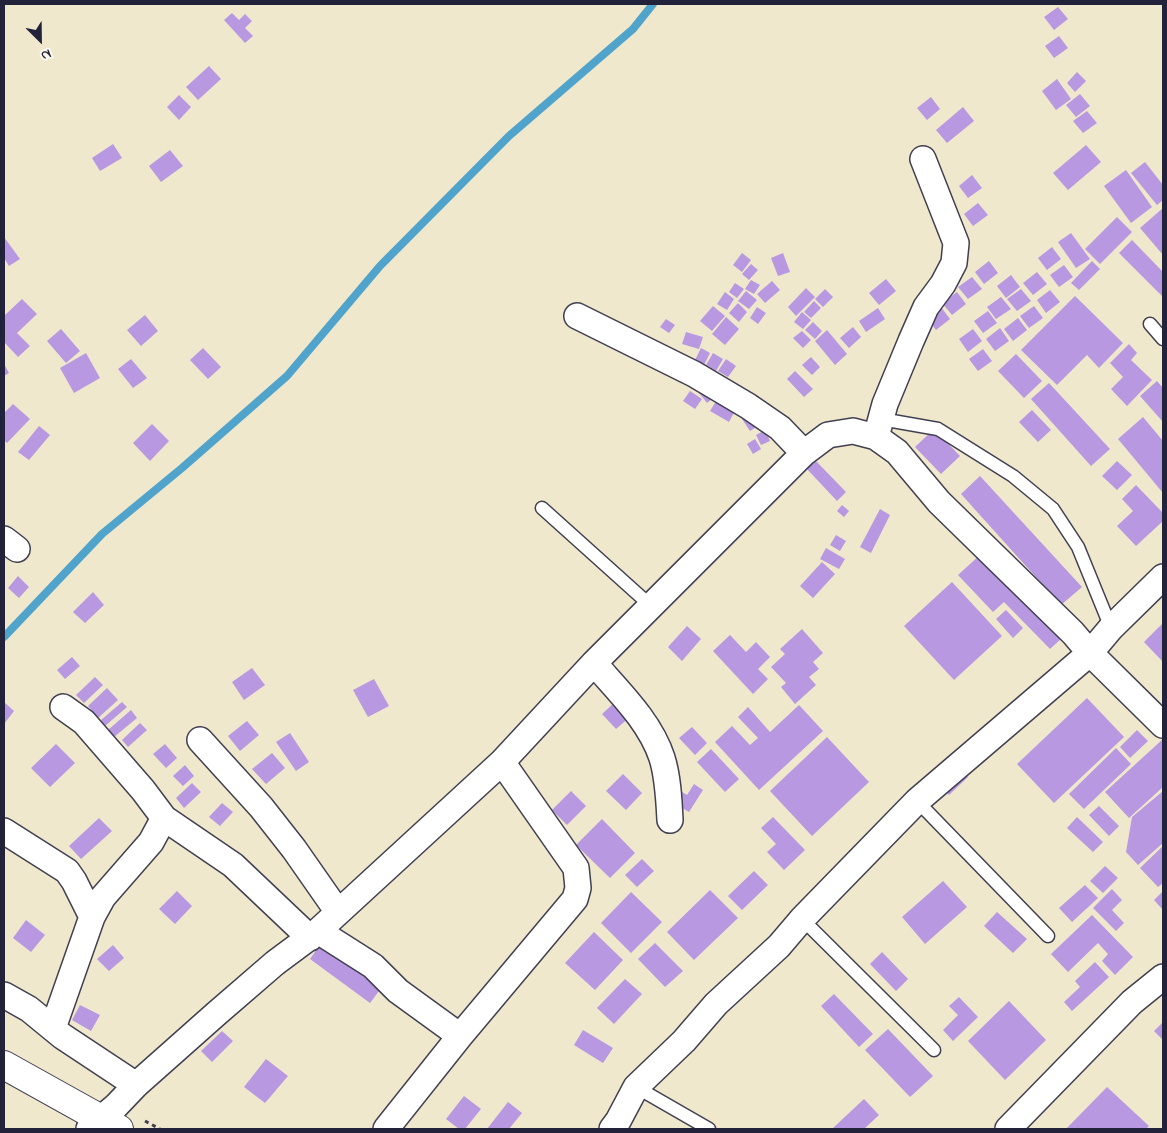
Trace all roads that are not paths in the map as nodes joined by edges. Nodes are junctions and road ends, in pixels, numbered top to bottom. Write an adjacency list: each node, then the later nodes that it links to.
1 (923, 159): 5 (street)
2 (577, 316): 6 (street)
3 (1150, 324): 4 (lane)
4 (1163, 338)
5 (878, 428): 6 (street); 10 (lane); 11 (street)
6 (804, 453): 9 (street)
7 (542, 508): 9 (lane)
8 (1163, 577): 10 (street)
9 (652, 606): 12 (street)
10 (1111, 628): 11 (street)
11 (1090, 653): 14 (street); 17 (street)
12 (594, 663): 16 (street); 19 (street)
13 (63, 707): 18 (street)
14 (1163, 725)
15 (200, 740): 21 (street)
16 (502, 762): 21 (street); 29 (street)
17 (917, 801): 23 (street); 25 (lane)
18 (164, 818): 22 (street); 24 (street)
19 (670, 820)
20 (4, 832): 22 (street)
21 (338, 912): 24 (street)
22 (92, 917): 28 (street)
23 (802, 919): 30 (lane); 33 (street)
24 (314, 934): 29 (street); 32 (street)
25 (1048, 936)
26 (1163, 977): 38 (street)
27 (4, 995): 28 (street)
28 (53, 1028): 32 (street)
29 (460, 1036): 35 (street)
30 (934, 1050)
31 (4, 1065): 34 (main road)
32 (136, 1085): 34 (street)
33 (636, 1087): 36 (street); 37 (lane)
34 (103, 1126)
35 (386, 1129)
36 (612, 1129)
37 (710, 1129)
38 (1008, 1129)

